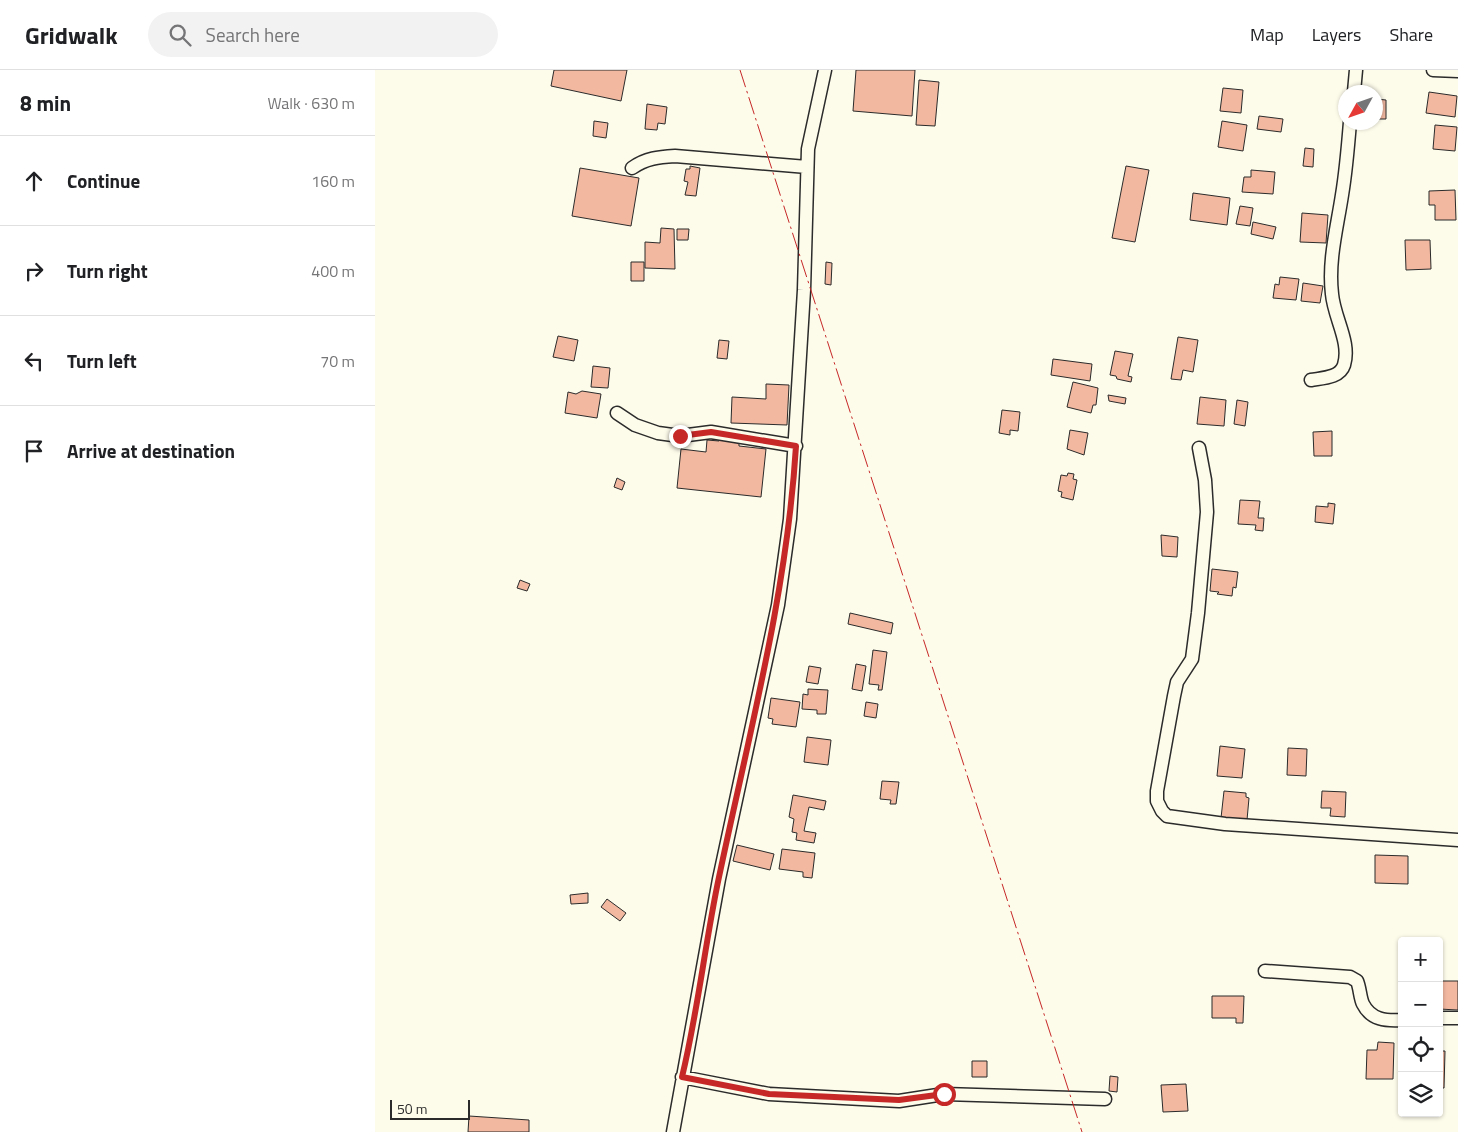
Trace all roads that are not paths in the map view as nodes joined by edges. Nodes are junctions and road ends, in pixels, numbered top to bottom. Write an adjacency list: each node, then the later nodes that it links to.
1 (825, 70): 7 (street)
2 (1356, 70): 5 (street)
3 (1433, 70): 4 (street)
4 (1458, 71)
5 (1355, 85)
6 (1349, 130): 9 (street)
7 (807, 167): 8 (street); 11 (street)
8 (632, 168)
9 (1311, 380)
10 (617, 413): 11 (street)
11 (796, 446): 18 (street)
12 (1199, 448): 13 (street)
13 (1458, 840)
14 (1265, 971): 17 (street)
15 (1443, 1018): 16 (street)
16 (1458, 1018)
17 (1398, 1020)
18 (682, 1077): 19 (street); 20 (street)
19 (1105, 1099)
20 (673, 1132)

